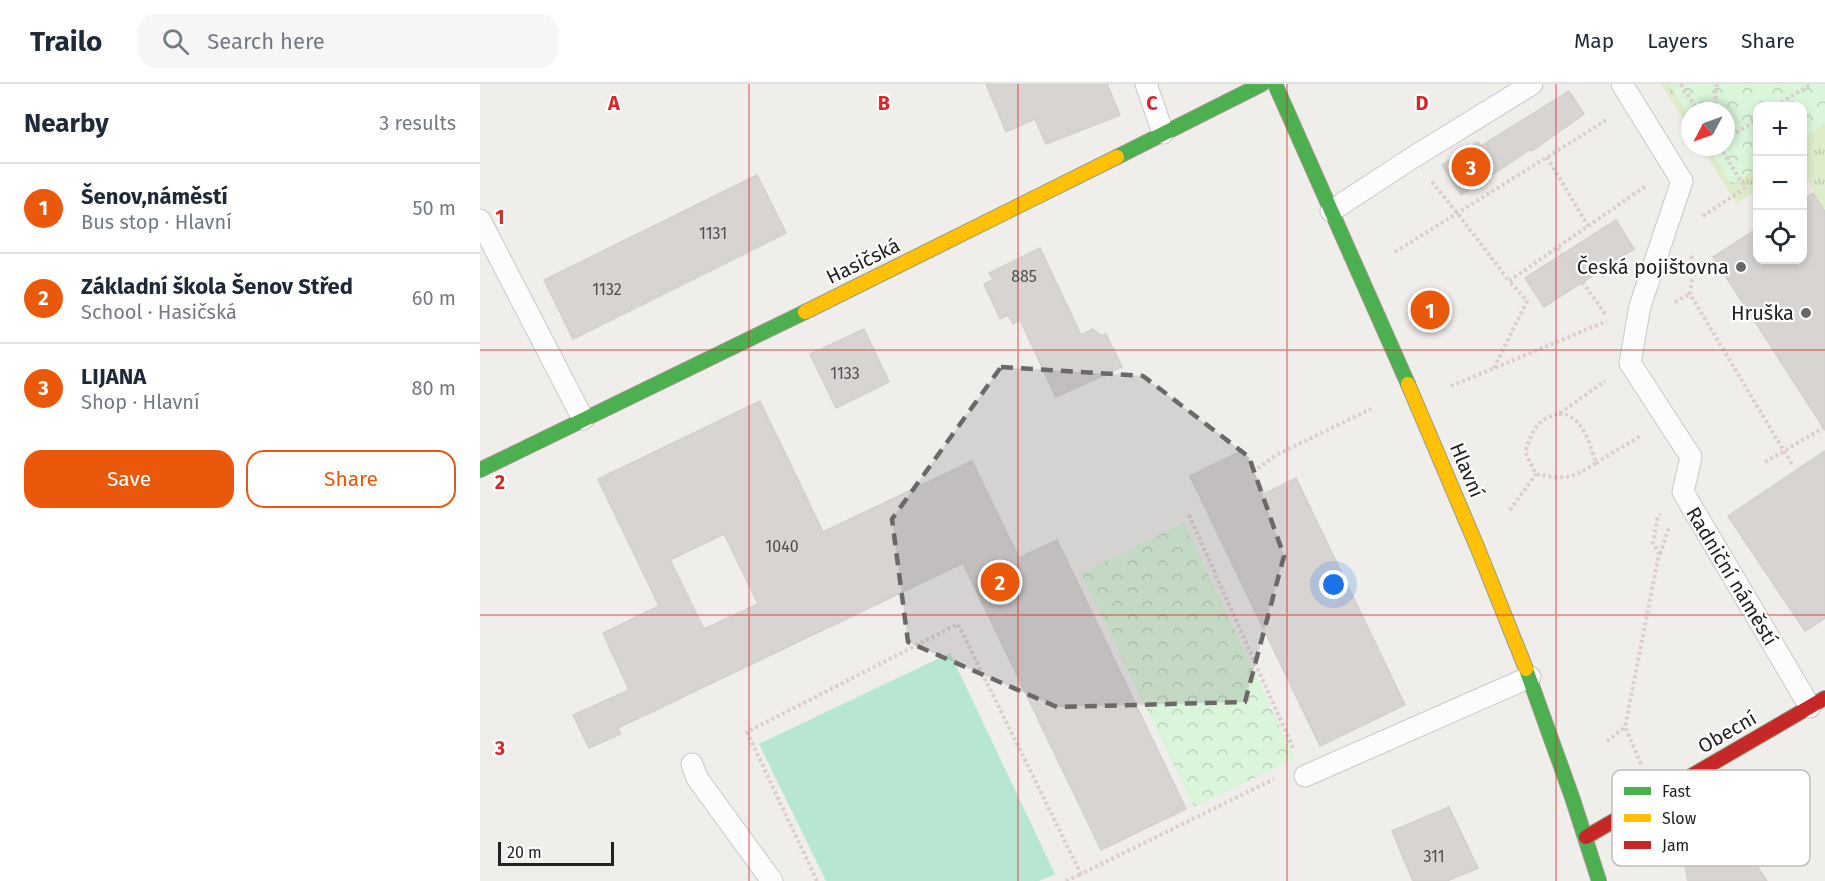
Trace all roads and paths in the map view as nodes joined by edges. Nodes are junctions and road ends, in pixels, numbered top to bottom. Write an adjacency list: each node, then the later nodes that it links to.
1 (1146, 84): 14 (lane)
2 (1262, 84): 14 (street, Hasičská)
3 (1275, 84): 19 (street, Hlavní)
4 (1532, 84): 17 (lane)
5 (1622, 84): 12 (lane)
6 (1681, 84): 9 (path)
7 (1717, 84): 10 (path)
8 (1811, 84): 11 (path)
9 (1692, 102)
10 (1715, 102)
11 (1782, 102)
12 (1634, 104): 16 (path); 18 (lane)
13 (1753, 122): 15 (path)
14 (1163, 133): 36 (street, Hasičská)
15 (1735, 133)
16 (1547, 157): 20 (path); 22 (path)
17 (1412, 158): 19 (lane); 20 (path)
18 (1673, 167): 22 (path); 31 (lane)
19 (1331, 211): 51 (street, Hlavní)
20 (1458, 214): 24 (path); 26 (path)
21 (480, 220): 36 (lane)
22 (1588, 226): 23 (path)
23 (1558, 248): 26 (path); 29 (path)
24 (1395, 252)
25 (1694, 263): 27 (path)
26 (1509, 281): 32 (path)
27 (1690, 294): 28 (path); 39 (path)
28 (1669, 305)
29 (1610, 320)
30 (1561, 340): 32 (path)
31 (1630, 363): 35 (path); 37 (lane, Radniční náměstí)
32 (1494, 368): 33 (path)
33 (1451, 386)
34 (1371, 409): 44 (path)
35 (1559, 414): 41 (path); 45 (path)
36 (584, 419): 43 (street, Hasičská)
37 (1666, 420): 41 (path); 46 (lane, Radniční náměstí)
38 (1825, 427): 39 (path)
39 (1784, 451): 40 (path); 42 (path)
40 (1765, 462)
41 (1596, 463): 45 (path)
42 (1793, 466)
43 (480, 470)
44 (1253, 472)
45 (1536, 474): 47 (path)
46 (1683, 492): 50 (path); 52 (lane, Radniční náměstí)
47 (1509, 510)
48 (1189, 515): 58 (path)
49 (1666, 535): 50 (path)
50 (1659, 554): 53 (path)
51 (1530, 676): 58 (lane); 60 (street, Hlavní)
52 (1818, 702): 57 (street, Obecní)
53 (1625, 727): 54 (path); 56 (path)
54 (1607, 741)
55 (692, 764): 62 (lane)
56 (1642, 770)
57 (1700, 770)
58 (1305, 776): 61 (path)
59 (1612, 821): 60 (street, Obecní)
60 (1586, 837): 65 (street, Hlavní)
61 (1081, 874): 63 (path); 64 (path)
62 (772, 881)
63 (817, 881)
64 (1066, 881)
65 (1599, 881)

